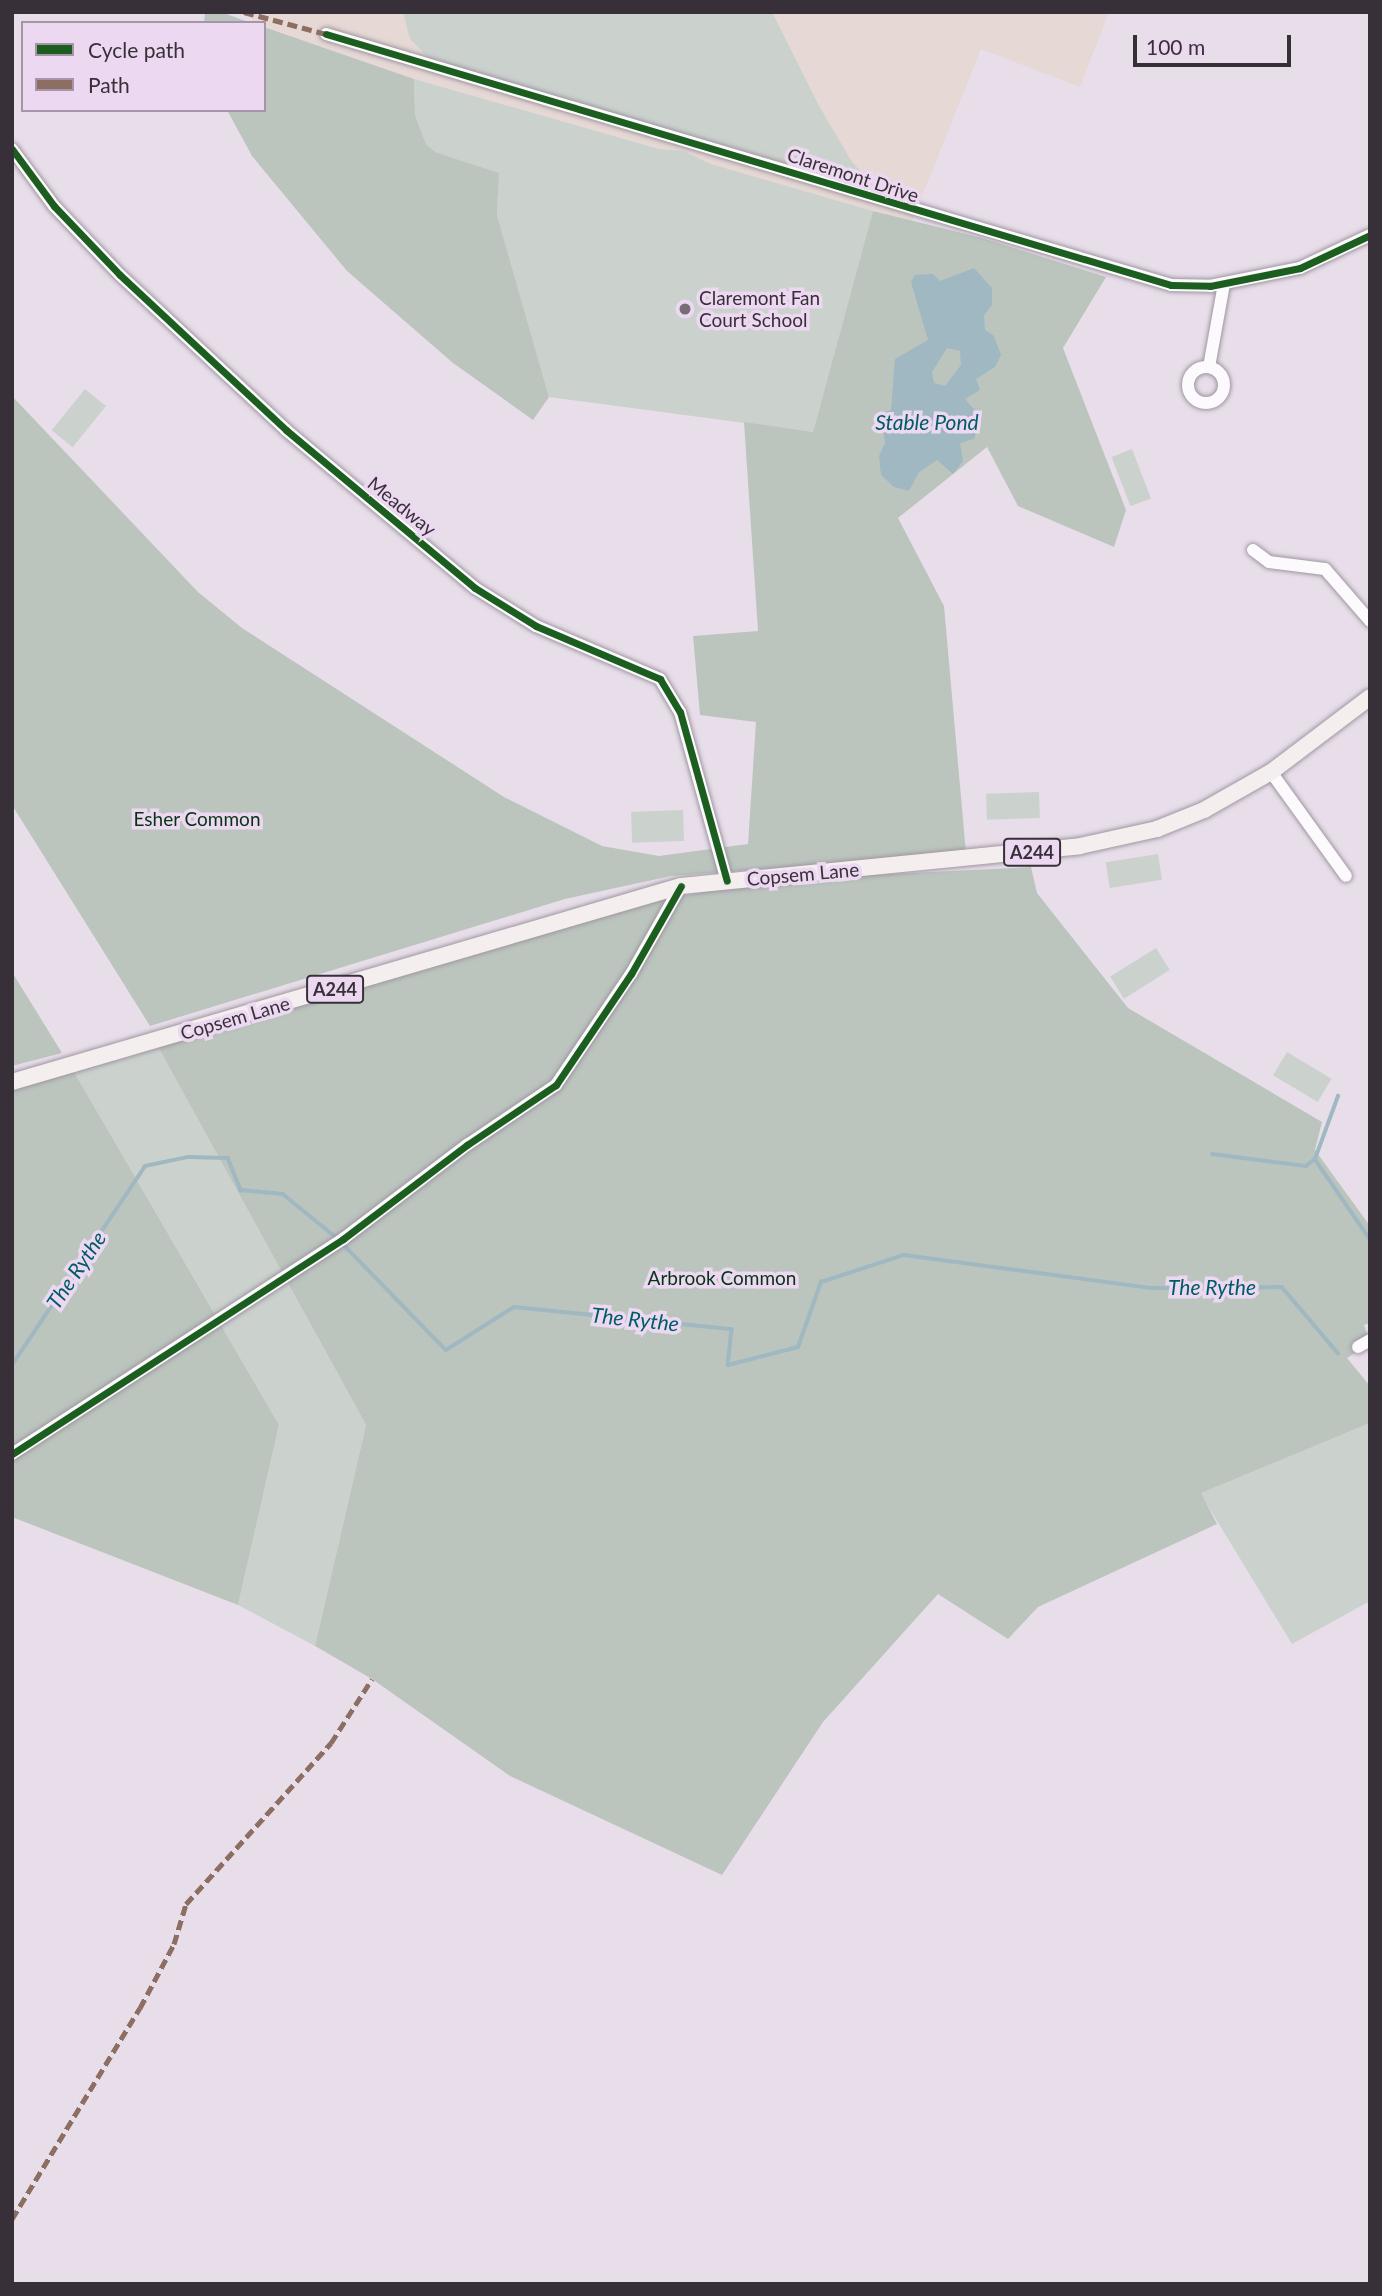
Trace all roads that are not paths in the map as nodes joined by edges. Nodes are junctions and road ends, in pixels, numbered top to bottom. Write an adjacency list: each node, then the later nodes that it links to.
1 (326, 34): 4 (street, Claremont Drive)
2 (12, 149): 11 (street, Meadway)
3 (1370, 235): 4 (street, Claremont Drive)
4 (1224, 284): 5 (street)
5 (1209, 367)
6 (1254, 550): 7 (street)
7 (1370, 621)
8 (1370, 697): 9 (main road, Copsem Lane / A244)
9 (1271, 772): 10 (street); 11 (main road, Copsem Lane / A244)
10 (1346, 876)
11 (727, 881): 12 (main road, Copsem Lane / A244)
12 (681, 887): 13 (main road, Copsem Lane / A244); 14 (street)
13 (12, 1082)
14 (12, 1454)

